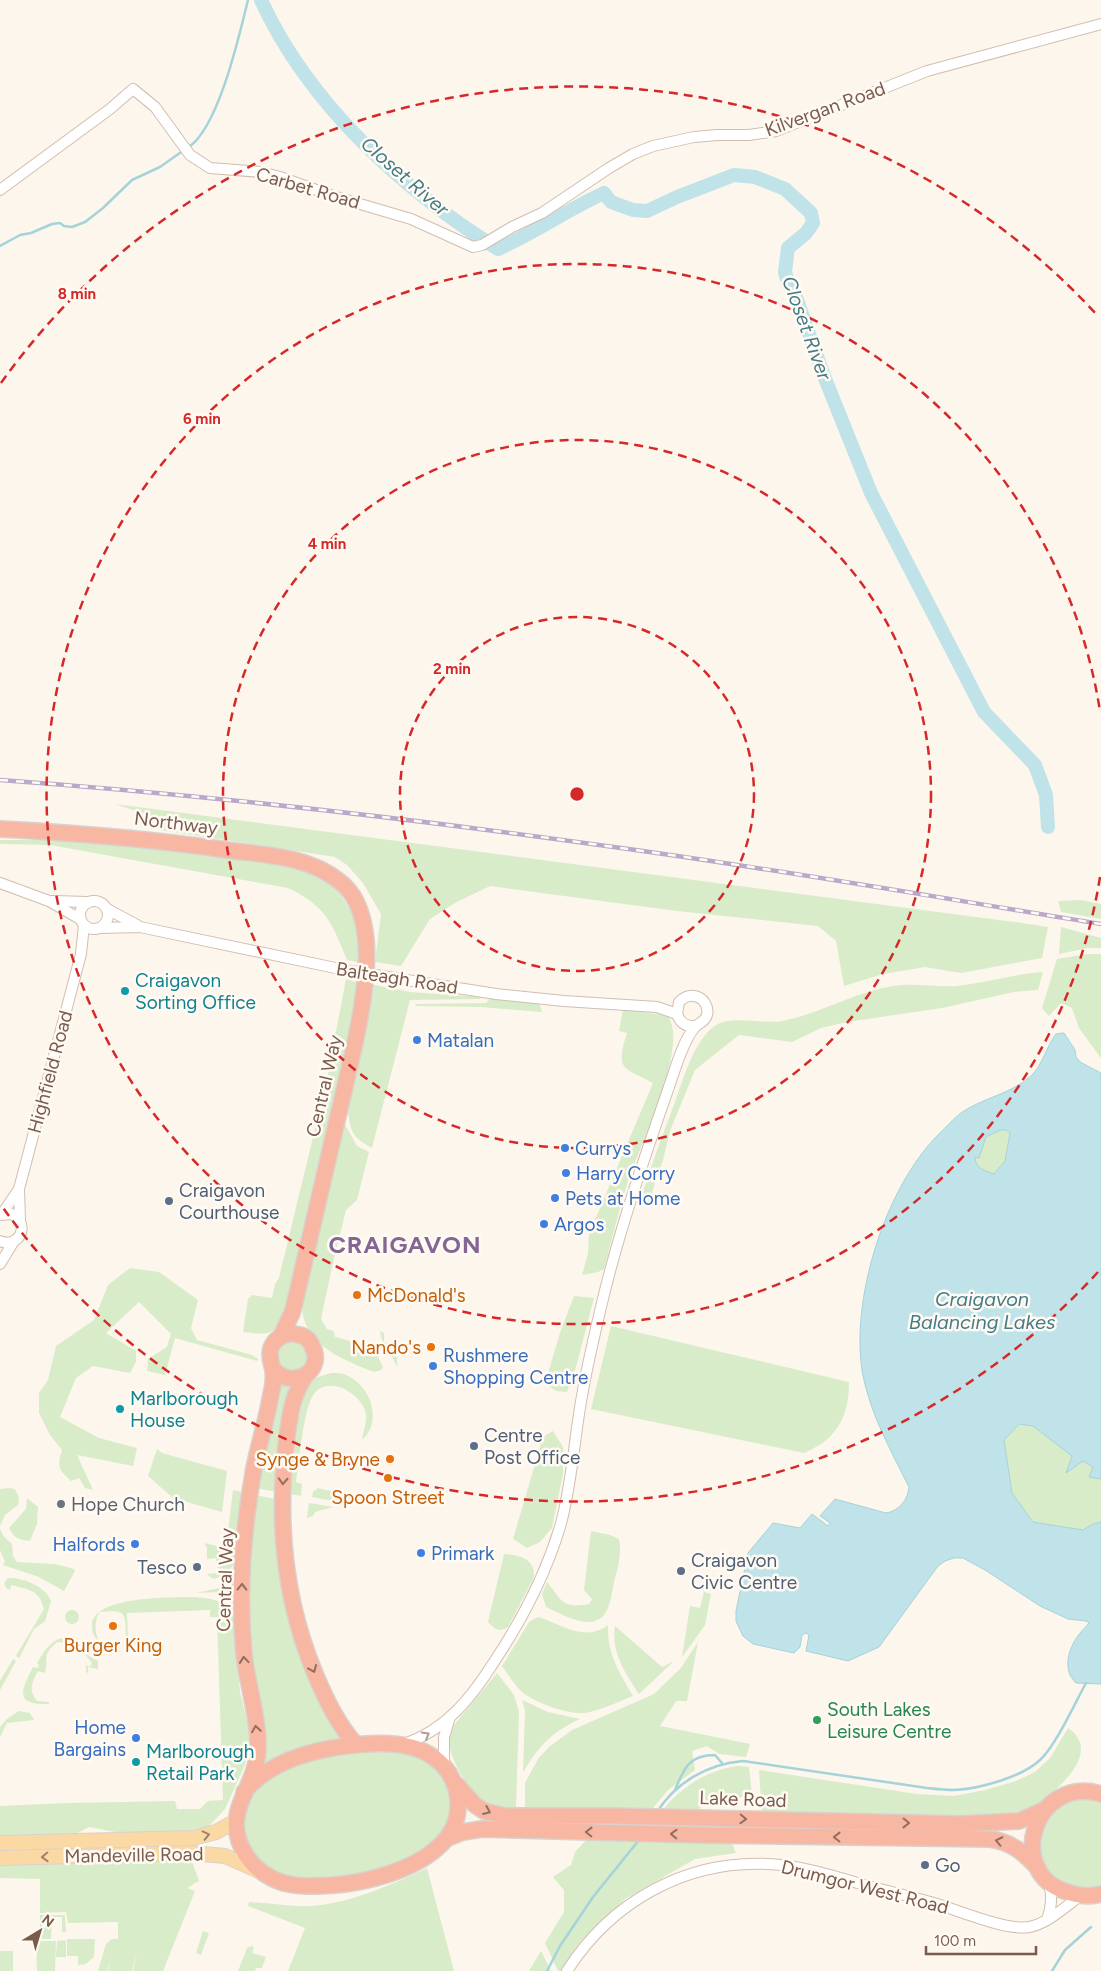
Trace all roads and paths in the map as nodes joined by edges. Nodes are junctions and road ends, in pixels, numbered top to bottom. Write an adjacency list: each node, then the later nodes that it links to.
1 (1101, 24): 3 (street, Kilvergan Road)
2 (0, 190): 3 (street, Carbet Road)
3 (480, 246)
4 (0, 829): 5 (highway, Northway)
5 (341, 882): 25 (highway, Central Way)
6 (0, 883): 7 (street)
7 (49, 901): 8 (street); 10 (street)
8 (87, 902): 9 (street); 10 (street)
9 (107, 909): 11 (street, Balteagh Road); 12 (street)
10 (82, 922): 12 (street); 13 (street, Highfield Road)
11 (140, 927): 12 (street, Balteagh Road); 15 (street, Balteagh Road, bridge)
12 (97, 928): 13 (street, Highfield Road)
13 (81, 954): 19 (street, Highfield Road)
14 (679, 1002): 15 (street, Balteagh Road); 16 (street); 17 (street)
15 (657, 1008): 16 (street, Balteagh Road)
16 (679, 1018): 17 (street); 18 (street)
17 (696, 1026): 18 (street)
18 (681, 1052): 30 (street)
19 (19, 1189): 20 (street, Highfield Road); 21 (street, Highfield Road)
20 (1, 1215): 21 (street, Highfield Road)
21 (20, 1221): 23 (street, Highfield Road)
22 (0, 1241): 23 (street)
23 (14, 1241): 24 (street, Highfield Road)
24 (0, 1264)
25 (295, 1302): 26 (highway, Central Way); 27 (highway, Central Way)
26 (281, 1336): 27 (highway); 28 (highway)
27 (306, 1338): 29 (highway)
28 (273, 1369): 29 (highway); 34 (highway, Central Way, one-way to 28)
29 (306, 1375): 31 (highway, one-way to 31)
30 (449, 1720): 32 (street, one-way to 30); 33 (street)
31 (356, 1745): 32 (highway, Lake Road); 34 (highway, Lake Road)
32 (401, 1745): 33 (highway, Lake Road)
33 (448, 1773): 36 (highway, Lake Road, one-way to 36); 38 (highway)
34 (244, 1792): 37 (highway, Central Way)
35 (1101, 1794): 36 (highway)
36 (1044, 1810): 41 (highway)
37 (236, 1821): 39 (main road, Mandeville Road, one-way to 37); 42 (highway)
38 (448, 1838): 41 (highway, Lake Road, one-way to 38); 42 (highway)
39 (0, 1843)
40 (0, 1858): 42 (main road, Mandeville Road, one-way to 40)
41 (1038, 1868): 43 (highway, Lake Road)
42 (264, 1874)
43 (1049, 1882): 44 (highway); 45 (street)
44 (1094, 1896): 45 (street, Drumgor West Road)
45 (1046, 1920): 46 (street, Drumgor West Road)
46 (567, 1971)

